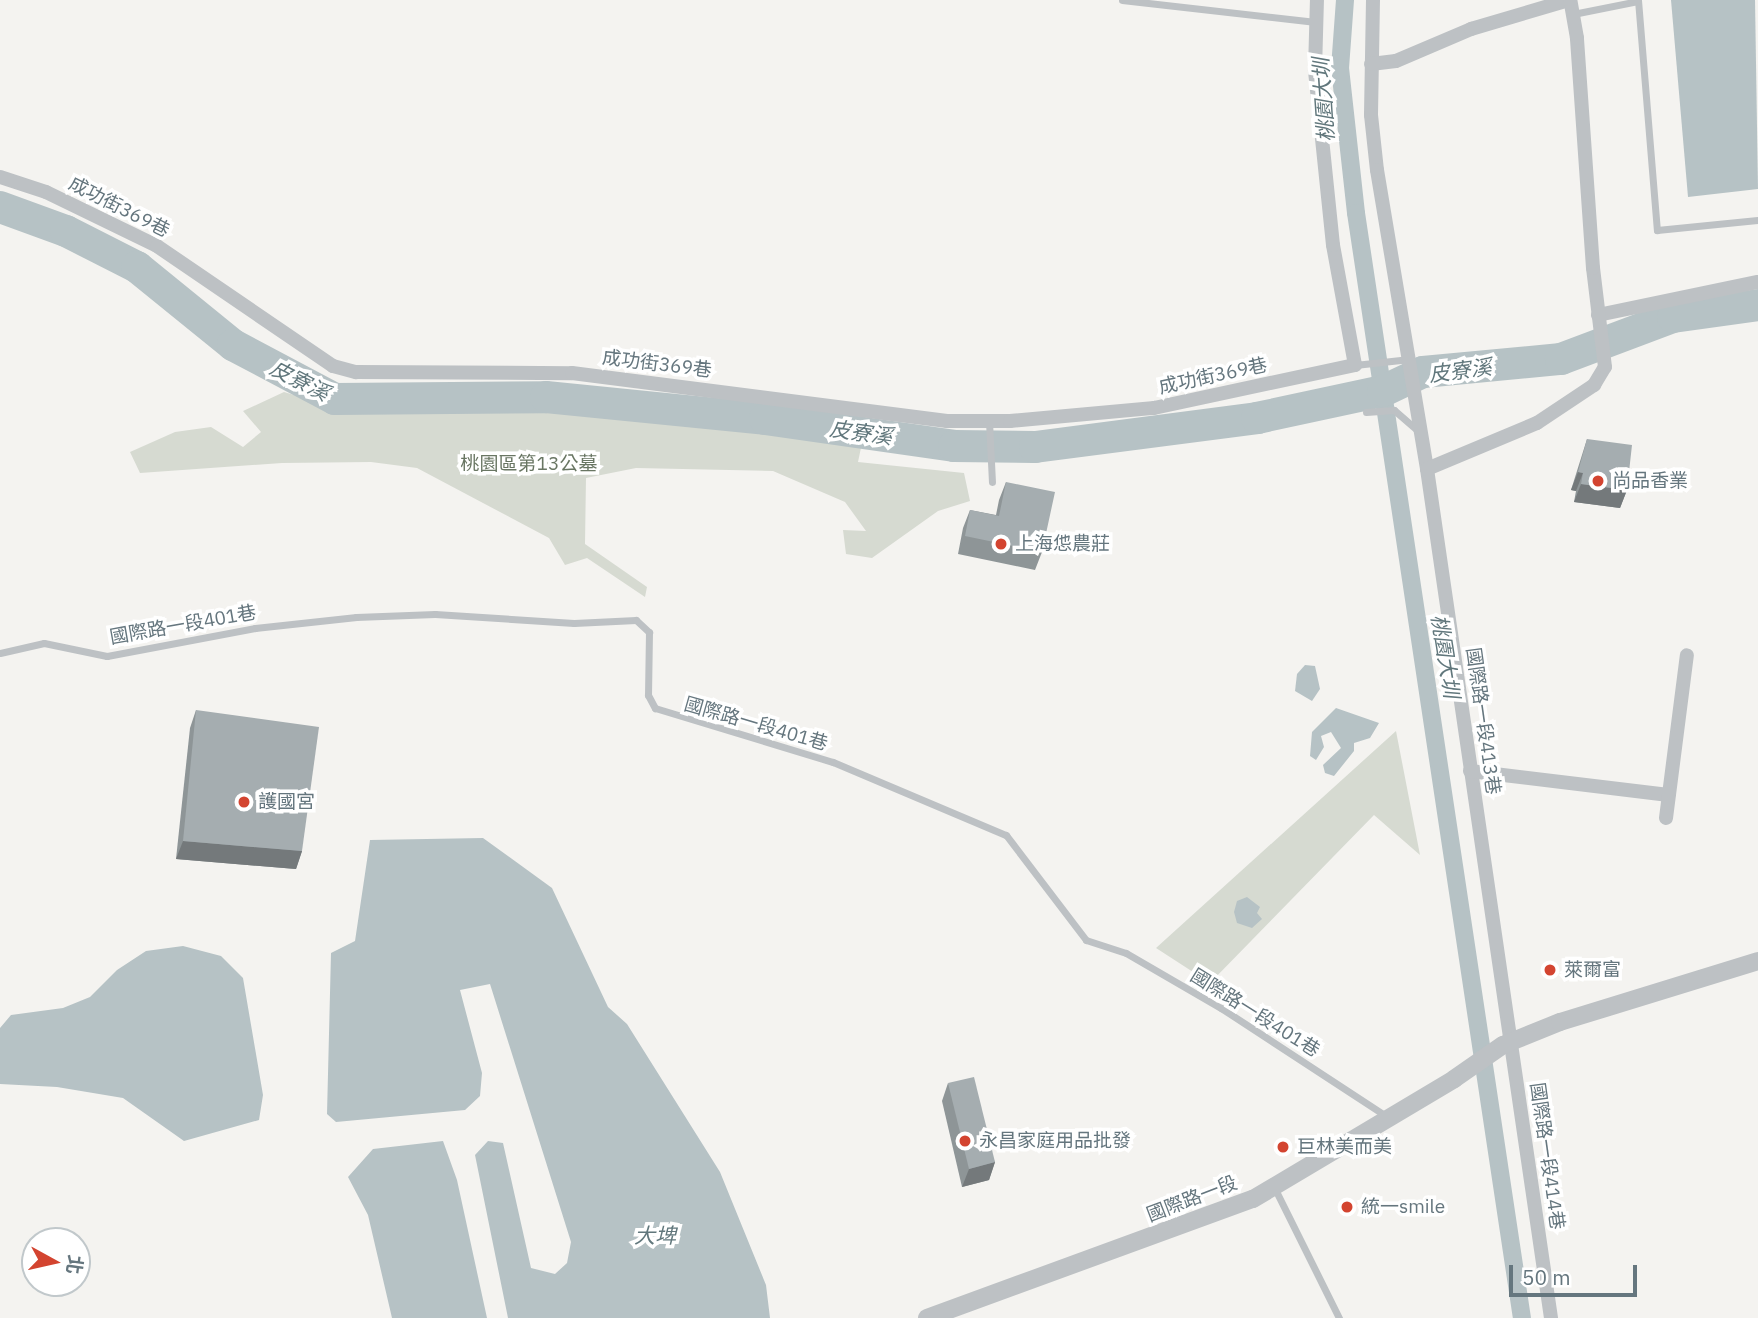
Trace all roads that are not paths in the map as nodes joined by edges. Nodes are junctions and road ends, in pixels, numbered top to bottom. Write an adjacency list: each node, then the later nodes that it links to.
1 (1122, 0): 6 (lane)
2 (1317, 0): 6 (street)
3 (1373, 0): 7 (street)
4 (1638, 0): 5 (lane); 9 (lane)
5 (1571, 5): 7 (street); 11 (street)
6 (1317, 22): 13 (street)
7 (1371, 64): 12 (street)
8 (0, 177): 15 (street, 成功街369巷)
9 (1758, 220)
10 (1758, 282): 11 (street)
11 (1599, 320): 17 (street)
12 (1410, 359): 13 (lane); 16 (street, 國際路一段413巷)
13 (1355, 365): 15 (street, 成功街369巷)
14 (1366, 412): 16 (lane)
15 (989, 422): 18 (lane)
16 (1422, 435): 17 (street, 國際路一段413巷)
17 (1427, 469): 21 (street, 國際路一段413巷)
18 (992, 482)
19 (0, 653): 26 (lane, 國際路一段401巷)
20 (1687, 655): 22 (street)
21 (1470, 771): 22 (street); 25 (street, 國際路一段413巷)
22 (1669, 795): 23 (street)
23 (1666, 818)
24 (1758, 961): 25 (street)
25 (1508, 1043): 26 (street, 國際路一段); 30 (street, 國際路一段414巷)
26 (1389, 1118): 27 (street, 國際路一段)
27 (1274, 1188): 28 (street, 國際路一段); 29 (lane)
28 (927, 1318)
29 (1339, 1318)
30 (1551, 1318)

